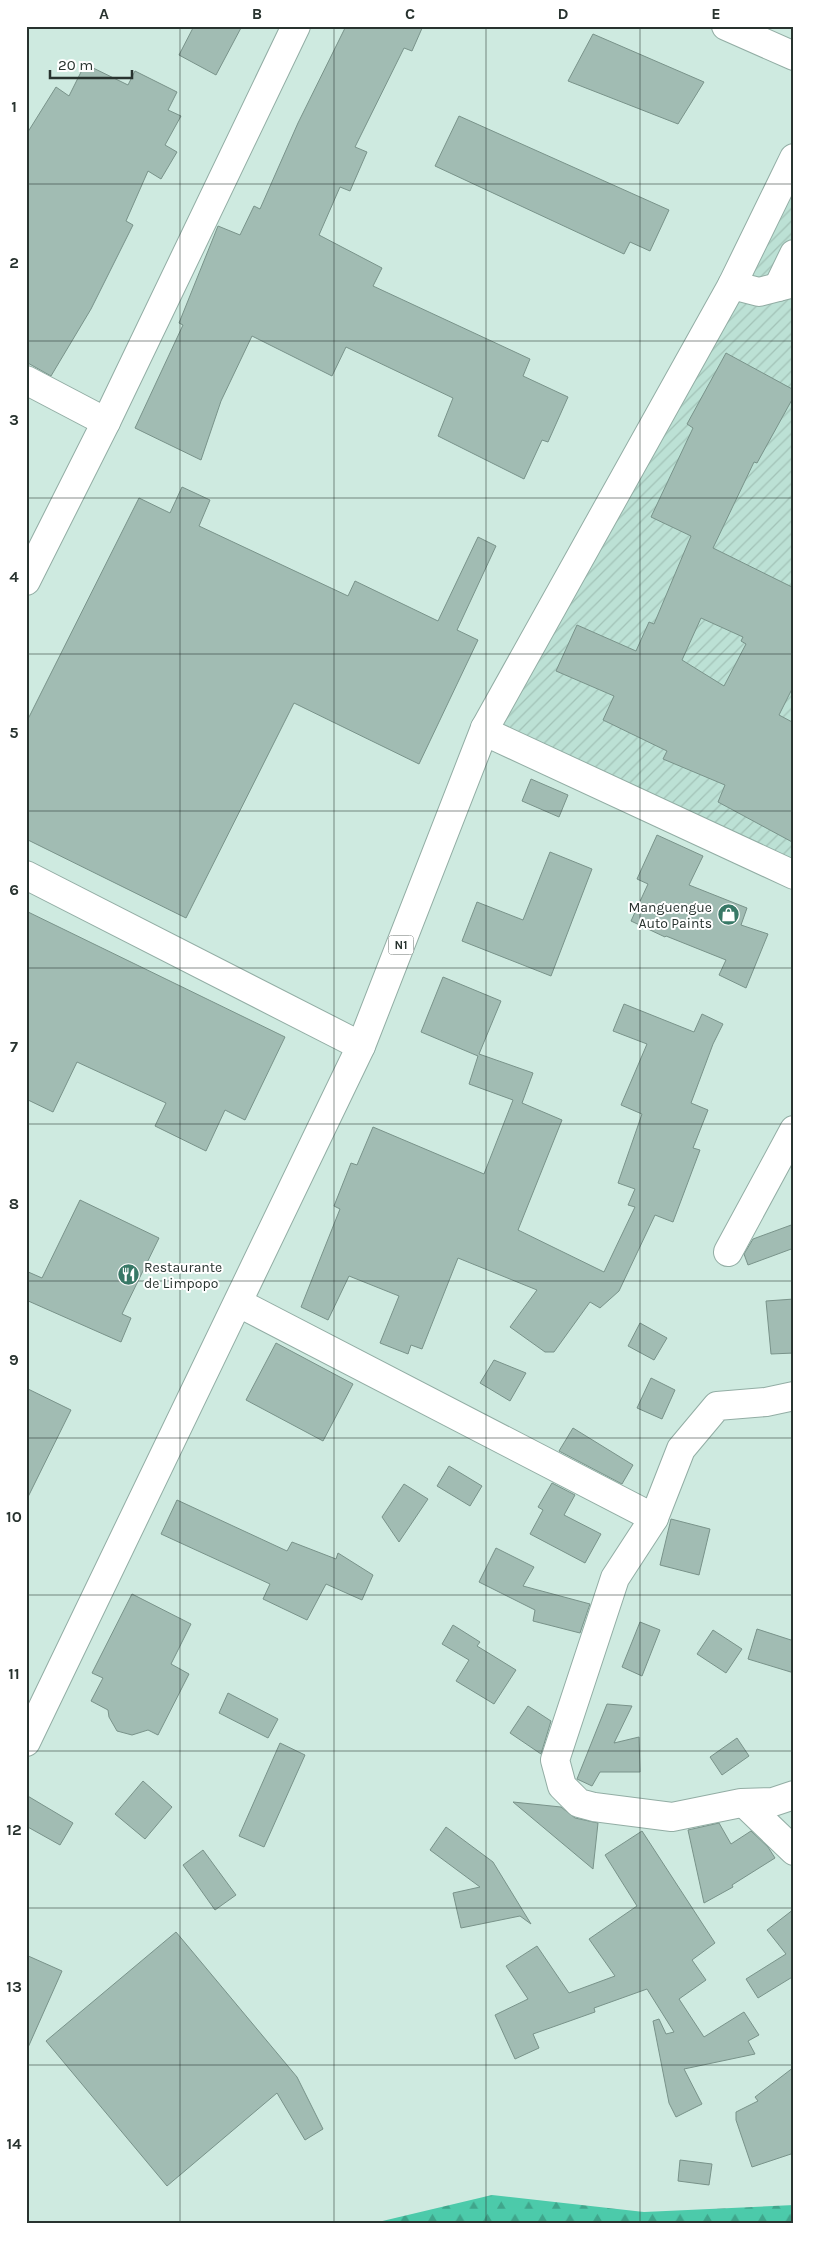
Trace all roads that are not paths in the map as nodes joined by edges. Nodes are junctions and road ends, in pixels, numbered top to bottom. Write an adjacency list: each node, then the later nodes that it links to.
1 (296, 26): 9 (main road)
2 (726, 26): 3 (main road)
3 (794, 56)
4 (794, 158): 6 (main road, N1)
5 (794, 254): 7 (main road)
6 (732, 285): 7 (main road); 11 (main road, N1)
7 (786, 285)
8 (26, 380): 9 (main road)
9 (106, 422): 10 (main road)
10 (26, 581)
11 (486, 728): 13 (main road); 14 (main road, N1)
12 (26, 875): 14 (main road)
13 (794, 875)
14 (361, 1046): 17 (main road, N1)
15 (794, 1130): 16 (main road)
16 (728, 1252)
17 (239, 1303): 19 (main road); 20 (main road, N1)
18 (794, 1396): 19 (main road)
19 (654, 1518): 22 (main road)
20 (26, 1742)
21 (794, 1795): 22 (main road)
22 (745, 1804): 23 (main road)
23 (794, 1851)

